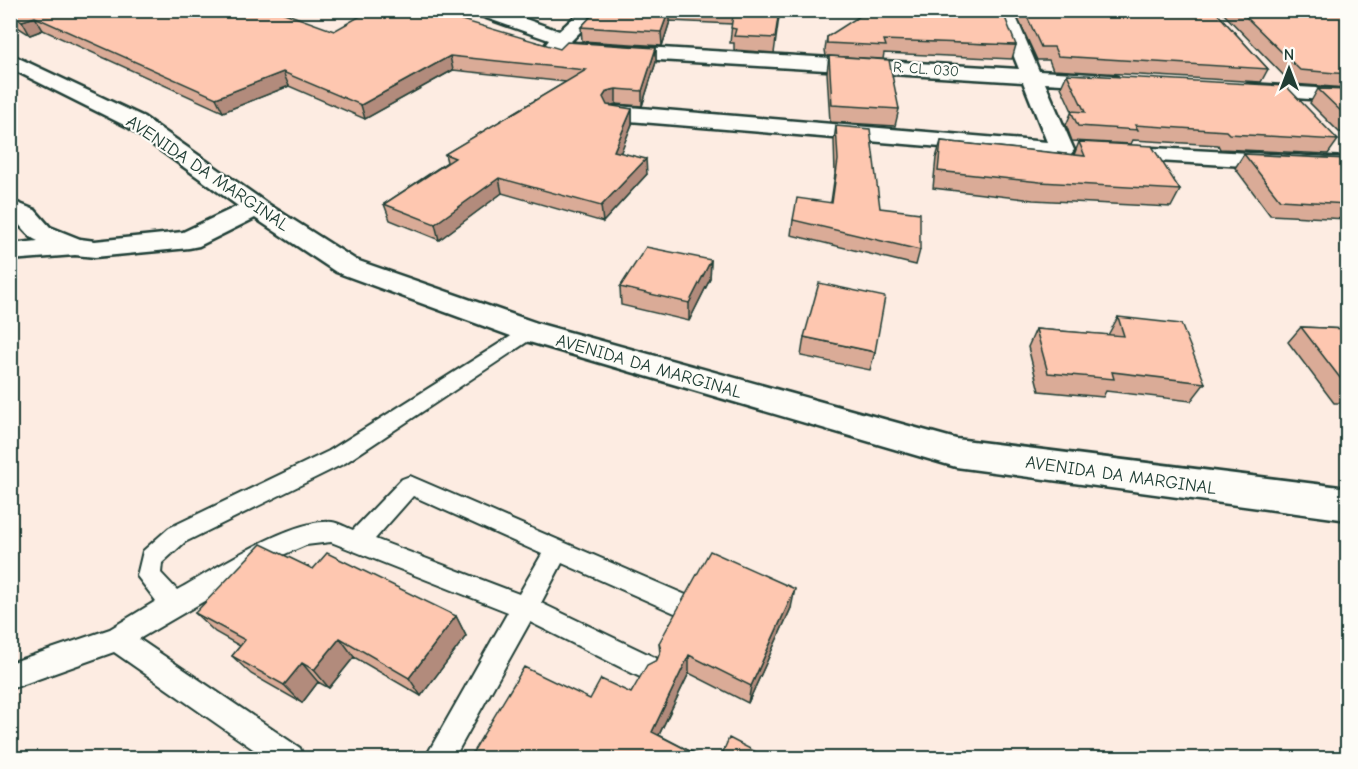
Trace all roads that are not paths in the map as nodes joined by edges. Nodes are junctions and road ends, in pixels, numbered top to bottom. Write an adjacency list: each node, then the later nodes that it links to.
1 (481, 10): 4 (street)
2 (593, 10): 4 (street)
3 (1004, 10): 7 (street)
4 (560, 38): 7 (street, R. CL. 030)
5 (10, 60): 18 (street, AVENIDA DA MARGINAL)
6 (1263, 69): 10 (street)
7 (1031, 76): 8 (street, R. CL. 030); 15 (street)
8 (1126, 82)
9 (1232, 89): 10 (street)
10 (1286, 93): 11 (street); 12 (street)
11 (1347, 96)
12 (1301, 110)
13 (617, 112): 15 (street)
14 (1331, 142): 16 (street)
15 (1062, 150): 17 (street)
16 (1347, 159)
17 (1347, 165)
18 (256, 207): 20 (street); 22 (street, AVENIDA DA MARGINAL)
19 (10, 208): 20 (street)
20 (75, 247): 21 (street)
21 (10, 252)
22 (530, 332): 23 (street, AVENIDA DA MARGINAL); 27 (lane)
23 (1347, 504)
24 (357, 542): 25 (lane); 27 (lane); 28 (lane)
25 (557, 551): 26 (lane); 28 (lane)
26 (676, 603)
27 (174, 604): 29 (lane)
28 (524, 607): 30 (lane); 33 (lane)
29 (117, 639): 31 (lane); 32 (lane)
30 (647, 667)
31 (10, 675)
32 (290, 759)
33 (439, 759)

